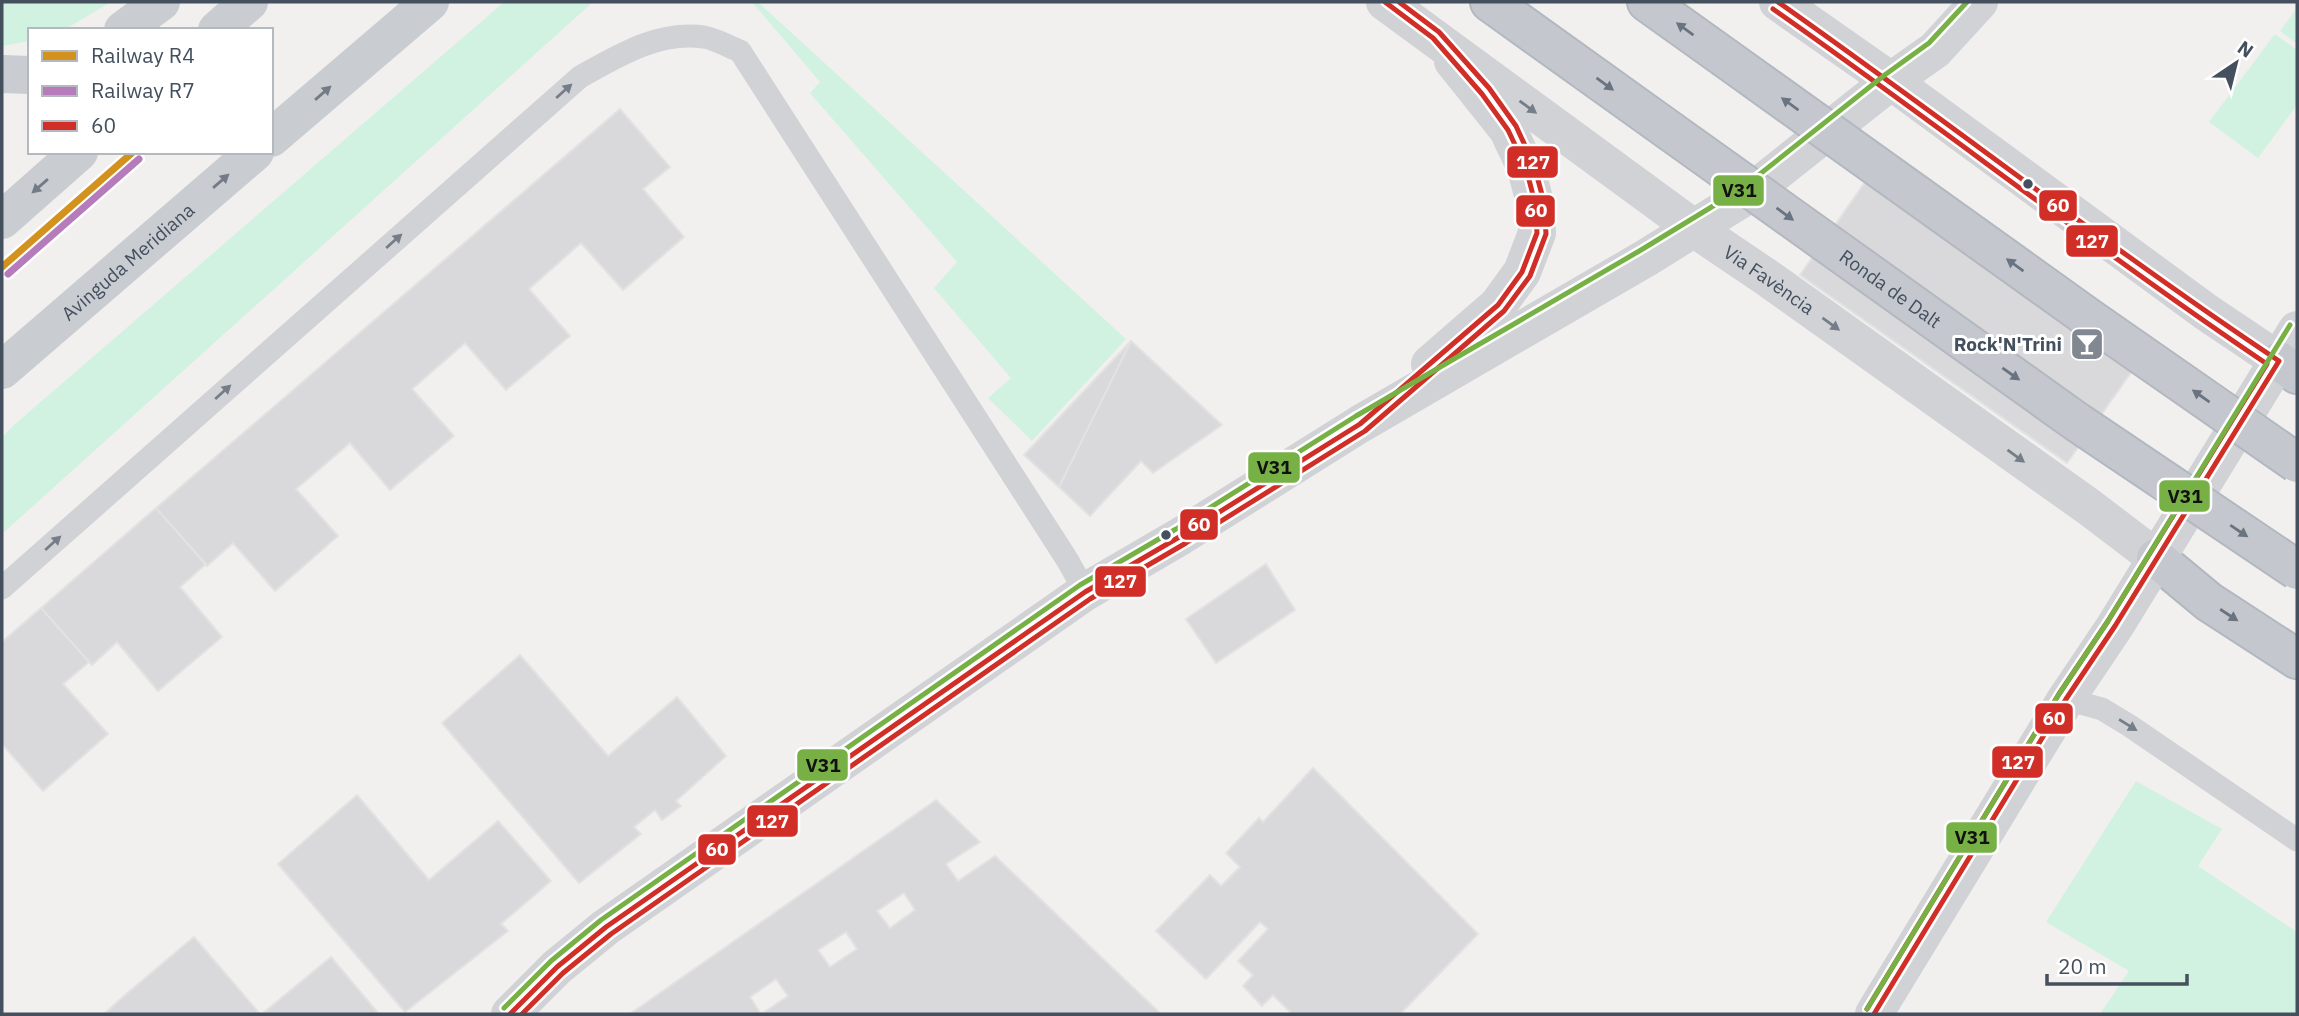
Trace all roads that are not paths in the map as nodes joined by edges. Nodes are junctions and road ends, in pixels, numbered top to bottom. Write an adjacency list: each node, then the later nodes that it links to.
1 (161, 2): 9 (main road)
2 (248, 2): 10 (main road)
3 (430, 2): 15 (main road, one-way to 3)
4 (1385, 2): 11 (street, Via Favència)
5 (1490, 2): 25 (highway, Ronda de Dalt, one-way to 25, bridge)
6 (1647, 2): 23 (highway, one-way to 6, bridge)
7 (1778, 2): 14 (street)
8 (1979, 2): 14 (street)
9 (126, 28)
10 (219, 28)
11 (1433, 38): 19 (street, Via Favència, one-way to 19); 22 (street)
12 (2, 75): 13 (main road)
13 (28, 75)
14 (1891, 81): 19 (street); 20 (street)
15 (273, 136)
16 (77, 154): 18 (main road, one-way to 18)
17 (253, 154): 21 (main road, Avinguda Meridiana, one-way to 17)
18 (2, 220)
19 (1695, 229): 22 (street); 24 (street, Via Favència, one-way to 24)
20 (2291, 355): 24 (street)
21 (2, 370)
22 (1360, 424): 27 (street)
23 (2297, 463)
24 (2156, 558): 28 (highway, one-way to 28); 29 (street)
25 (2297, 570)
26 (2, 588): 27 (lane, one-way to 27)
27 (1085, 592): 31 (street)
28 (2297, 659)
29 (2066, 699): 30 (lane, one-way to 30); 32 (street)
30 (2297, 840)
31 (510, 1014)
32 (1874, 1014)

